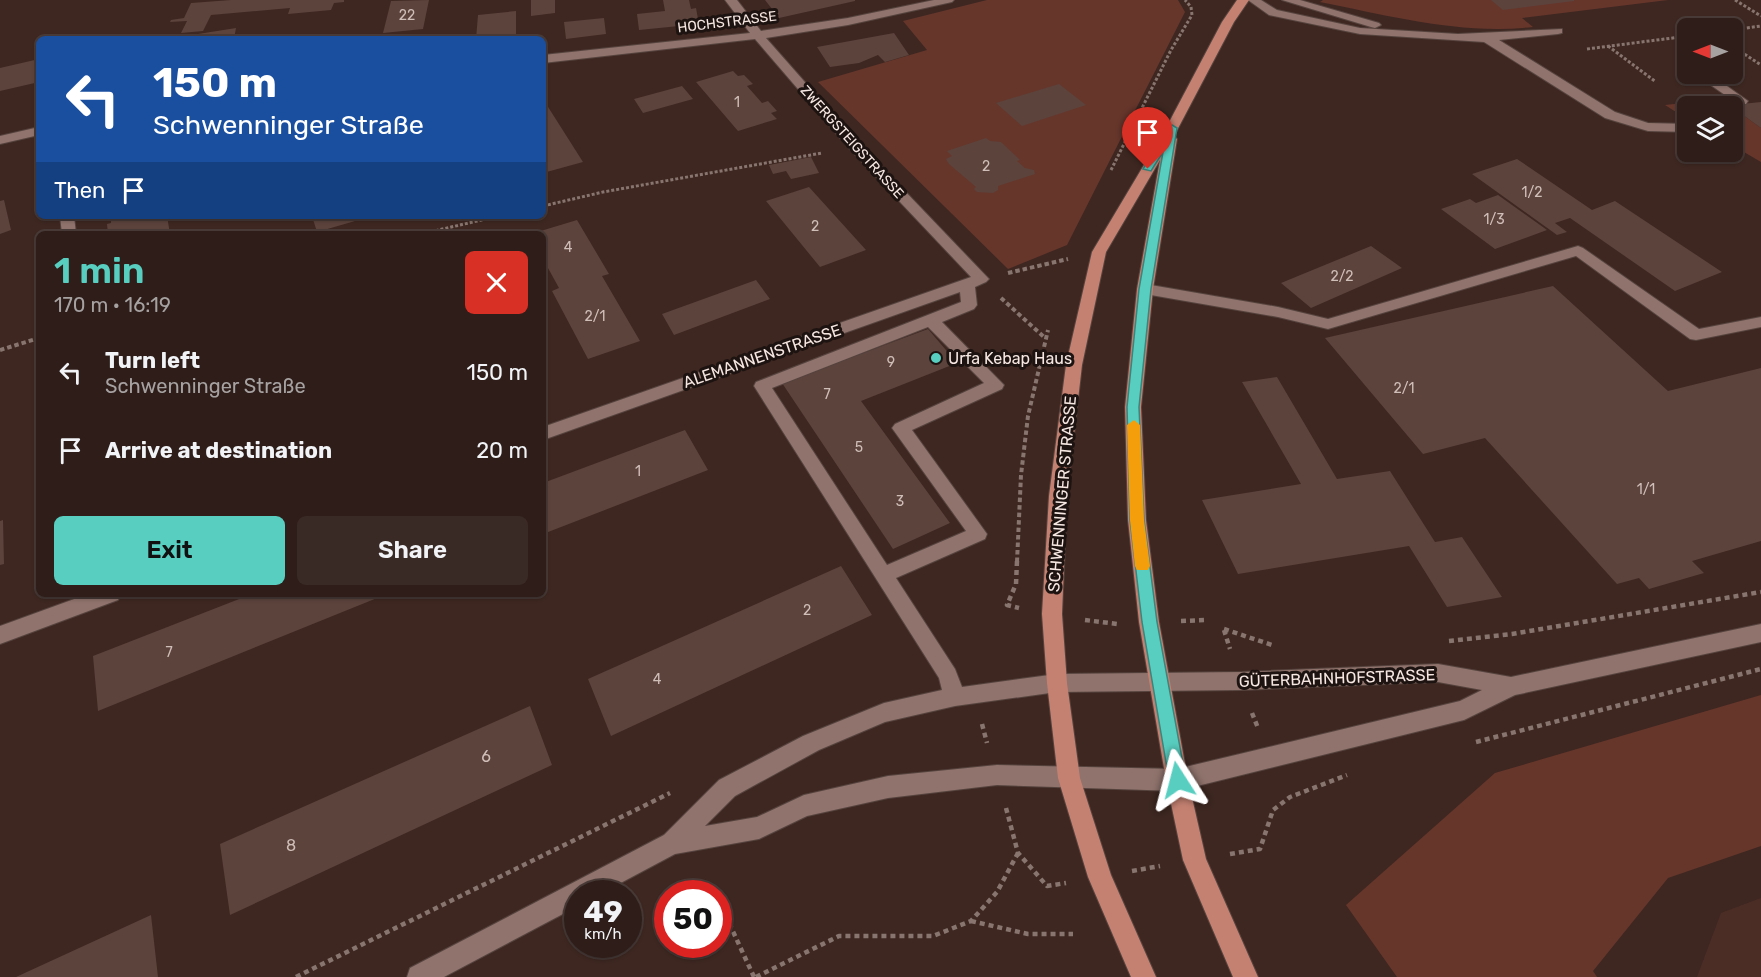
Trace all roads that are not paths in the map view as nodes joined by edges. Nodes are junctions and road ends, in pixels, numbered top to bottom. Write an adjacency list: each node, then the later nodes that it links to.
1 (731, 0): 8 (street, ZWERGSTEIGSTRASSE)
2 (948, 0): 8 (street, HOCHSTRASSE)
3 (1243, 0): 13 (main road, SCHWENNINGER STRASSE)
4 (1254, 0): 7 (street)
5 (1288, 0): 7 (street)
6 (1558, 31): 9 (street)
7 (1397, 32): 9 (street)
8 (757, 34): 10 (street, HOCHSTRASSE); 17 (street, ZWERGSTEIGSTRASSE)
9 (1486, 38): 14 (street)
10 (546, 59)
11 (1718, 84): 12 (street)
12 (1735, 96)
13 (1172, 128): 18 (main road, SCHWENNINGER STRASSE); 27 (main road, SCHWENNINGER STRASSE)
14 (1677, 128)
15 (36, 132): 16 (street)
16 (0, 140)
17 (974, 282): 19 (street); 21 (street, ALEMANNENSTRASSE)
18 (1145, 289): 20 (street); 26 (main road, SCHWENNINGER STRASSE)
19 (931, 320): 22 (street); 22 (street)
20 (1761, 322)
21 (546, 433)
22 (884, 575): 29 (street)
23 (103, 597): 25 (street)
24 (1761, 633): 28 (street, GÜTERBAHNHOFSTRASSE)
25 (0, 635)
26 (1162, 682): 27 (street, GÜTERBAHNHOFSTRASSE); 28 (street, GÜTERBAHNHOFSTRASSE); 31 (main road, SCHWENNINGER STRASSE)
27 (1057, 684): 29 (street, GÜTERBAHNHOFSTRASSE); 30 (main road, SCHWENNINGER STRASSE)
28 (1511, 686): 31 (street, GÜTERBAHNHOFSTRASSE)
29 (955, 697): 32 (street, GÜTERBAHNHOFSTRASSE)
30 (1069, 778): 31 (street, GÜTERBAHNHOFSTRASSE); 32 (street, GÜTERBAHNHOFSTRASSE); 34 (main road, SCHWENNINGER STRASSE)
31 (1178, 780): 35 (main road, SCHWENNINGER STRASSE)
32 (672, 843): 33 (street)
33 (419, 977)
34 (1144, 977)
35 (1246, 977)

